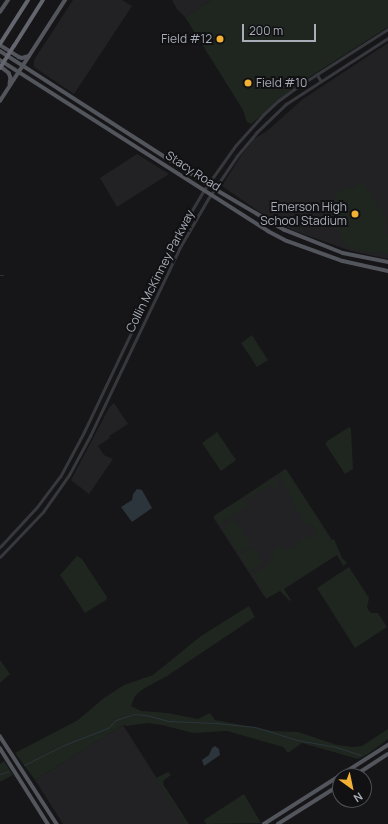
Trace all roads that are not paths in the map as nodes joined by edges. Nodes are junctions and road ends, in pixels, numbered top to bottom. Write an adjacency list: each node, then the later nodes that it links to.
1 (8, 0): 5 (main road)
2 (28, 0): 8 (highway)
3 (43, 0): 13 (highway, bridge)
4 (65, 0): 10 (main road)
5 (0, 12)
6 (388, 29): 15 (street, Collin McKinney Parkway)
7 (388, 38): 16 (street, Collin McKinney Parkway)
8 (1, 43): 10 (main road)
9 (0, 51): 12 (main road, Stacy Road)
10 (30, 54): 12 (main road)
11 (0, 60): 14 (main road, Stacy Road)
12 (23, 66): 14 (main road); 19 (main road, Stacy Road)
13 (0, 67): 17 (main road)
14 (19, 72): 17 (main road); 20 (main road, Stacy Road)
15 (317, 74): 16 (street); 21 (street, Collin McKinney Parkway)
16 (321, 81): 22 (street, Collin McKinney Parkway)
17 (9, 87): 18 (main road)
18 (0, 101)
19 (138, 139): 20 (main road); 21 (main road, Stacy Road)
20 (134, 145): 23 (main road, Stacy Road)
21 (208, 185): 22 (main road, Stacy Road); 23 (street, Collin McKinney Parkway)
22 (215, 189): 24 (street, Collin McKinney Parkway); 25 (main road, Stacy Road)
23 (204, 190): 24 (main road, Stacy Road); 29 (street, Collin McKinney Parkway)
24 (211, 195): 27 (main road, Stacy Road); 30 (street, Collin McKinney Parkway)
25 (352, 255): 26 (main road, Stacy Road); 27 (main road)
26 (388, 262)
27 (350, 263): 28 (main road, Stacy Road)
28 (388, 271)
29 (0, 547)
30 (0, 557)
31 (0, 736): 36 (main road)
32 (388, 746): 41 (main road)
33 (0, 748): 37 (main road)
34 (388, 754): 35 (main road)
35 (366, 768)
36 (31, 784): 37 (main road); 40 (main road)
37 (26, 788): 39 (main road)
38 (332, 790): 42 (main road)
39 (48, 824)
40 (57, 824)
41 (264, 824)
42 (278, 824)

